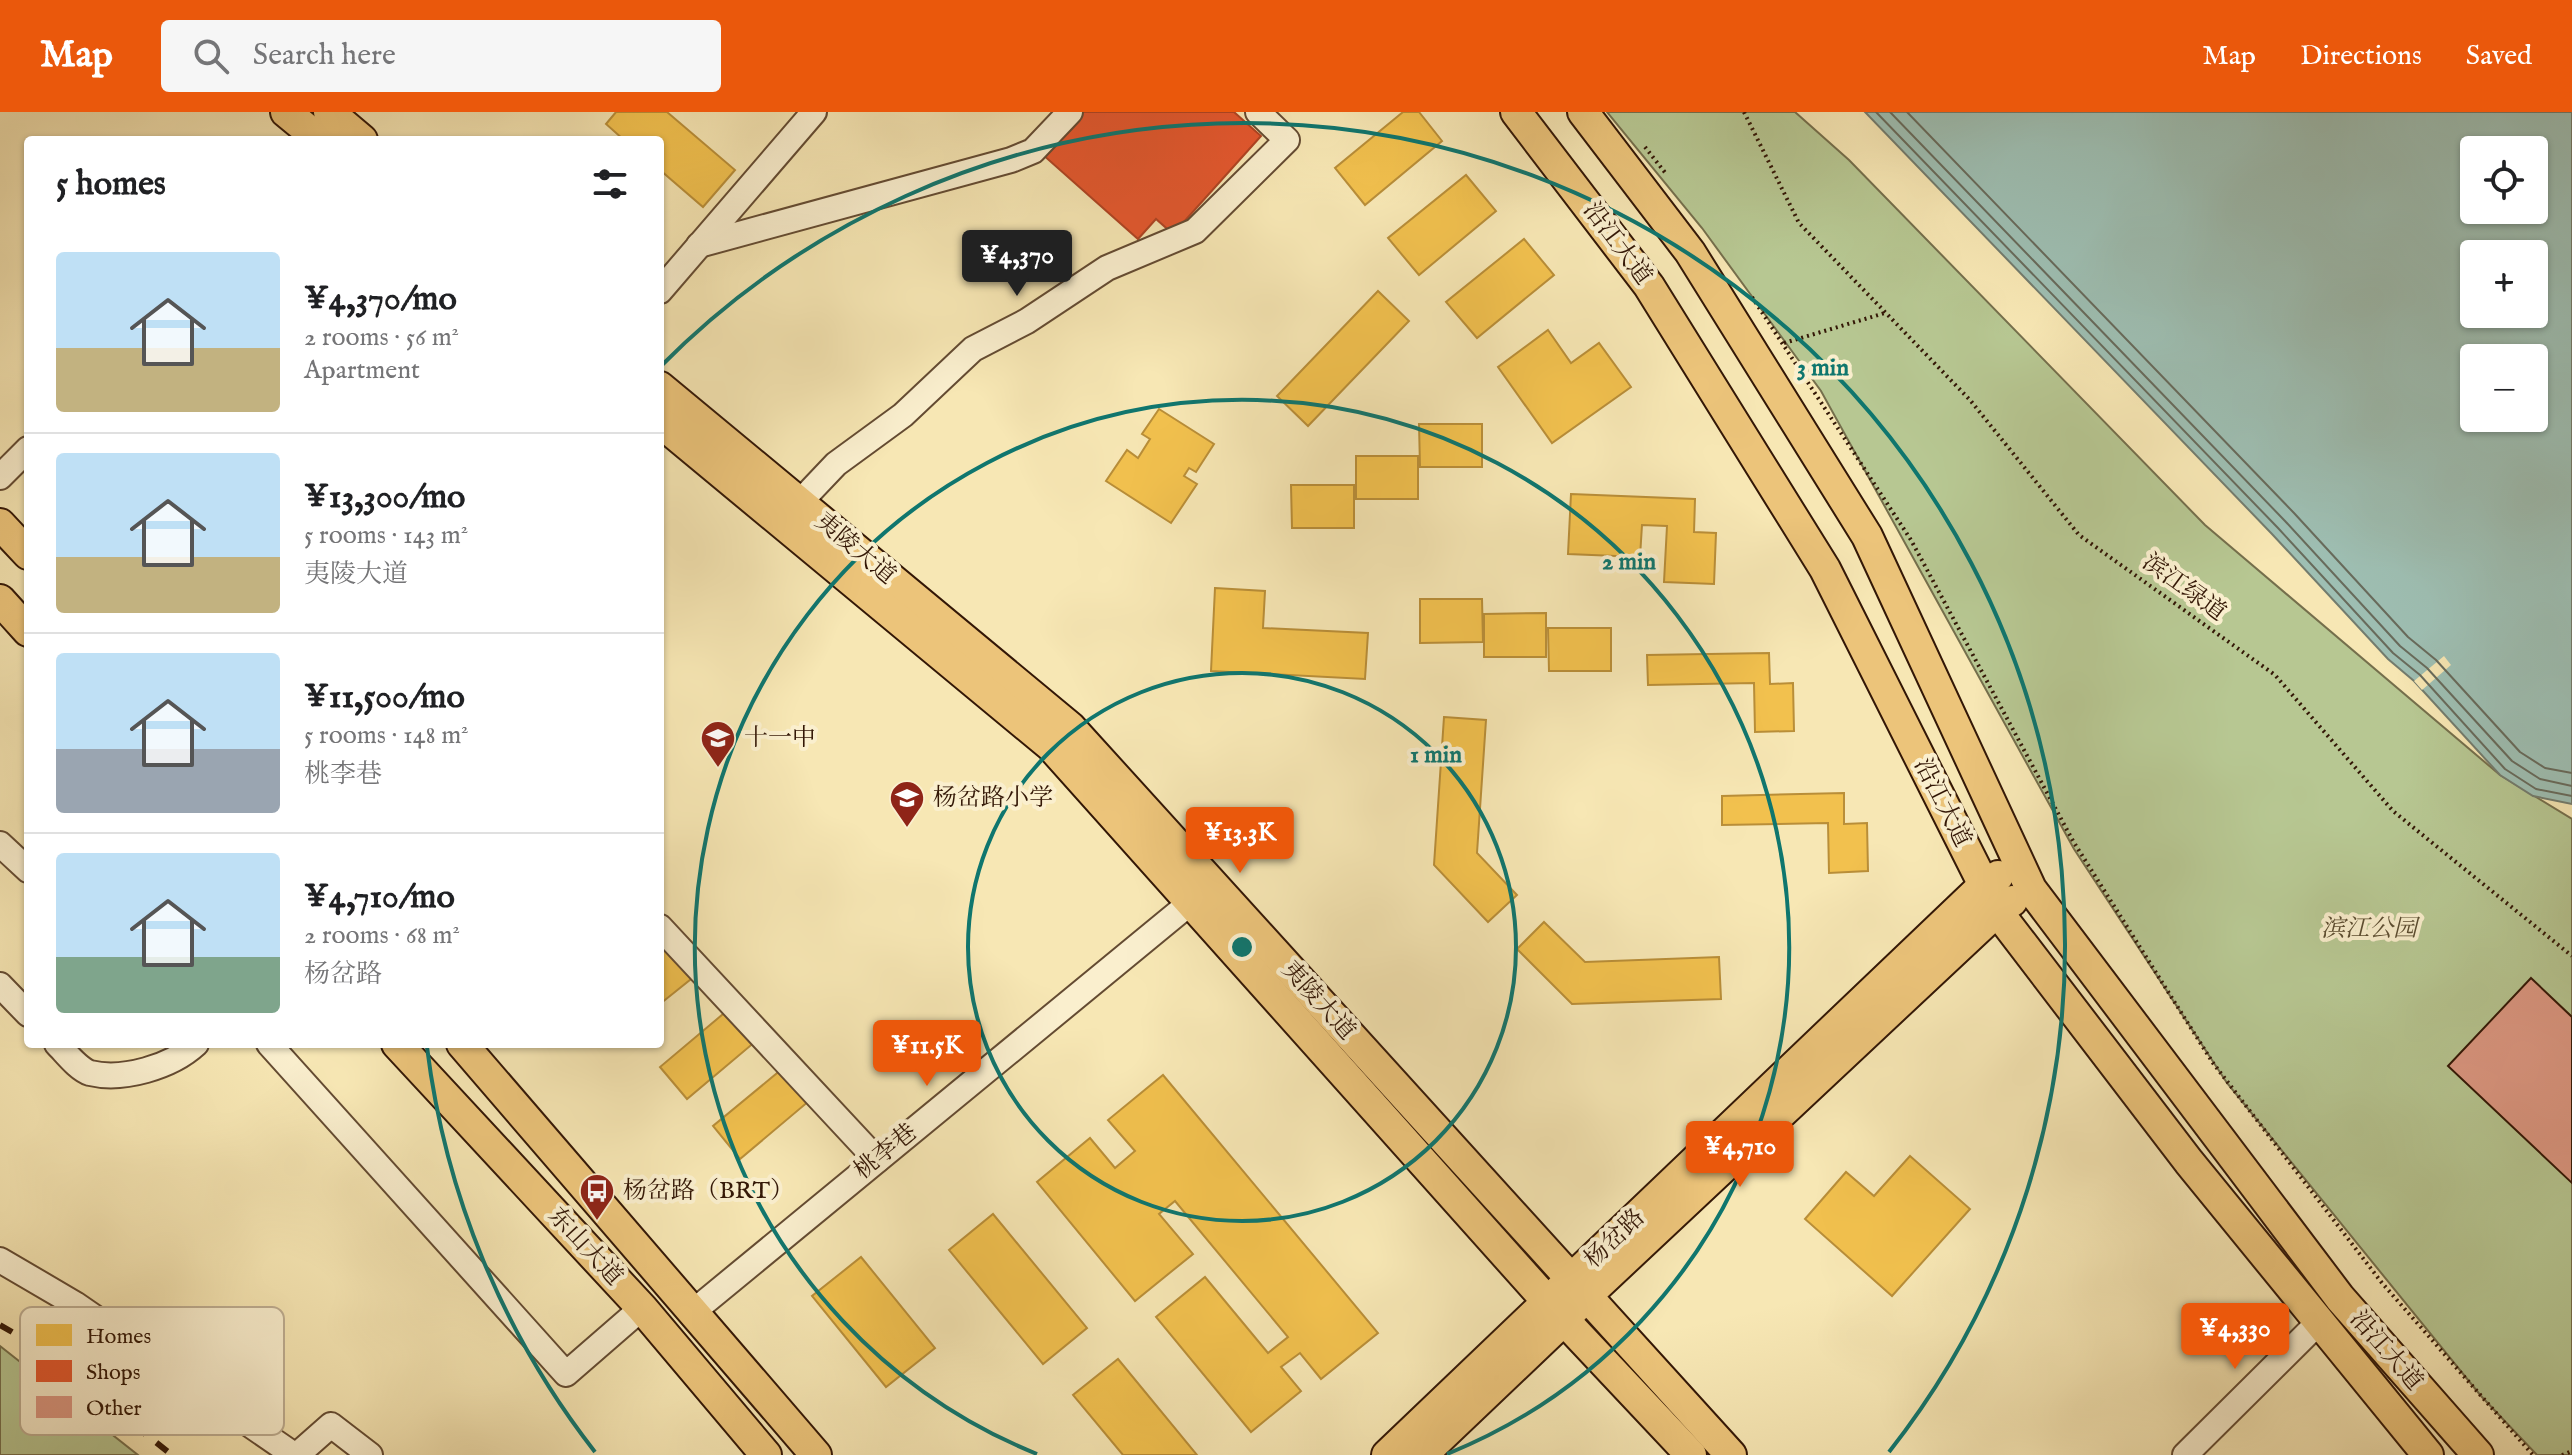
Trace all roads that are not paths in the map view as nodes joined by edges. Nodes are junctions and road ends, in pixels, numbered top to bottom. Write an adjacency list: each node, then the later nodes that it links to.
1 (286, 112): 8 (main road)
2 (329, 112): 9 (main road)
3 (814, 112): 10 (street)
4 (1070, 112): 10 (street)
5 (1258, 112): 16 (street)
6 (1516, 112): 24 (main road, 沿江大道)
7 (1583, 112): 23 (main road, 沿江大道)
8 (315, 136)
9 (357, 136)
10 (699, 245): 11 (street)
11 (664, 286)
12 (664, 390): 16 (main road, 夷陵大道)
13 (664, 425): 25 (main road, 夷陵大道)
14 (24, 453): 15 (street)
15 (0, 477)
16 (799, 503): 36 (main road, 夷陵大道)
17 (0, 524): 18 (main road)
18 (24, 550)
19 (0, 600): 20 (main road)
20 (24, 627)
21 (0, 844): 22 (street)
22 (24, 866)
23 (2025, 875): 24 (main road, 杨岔路); 52 (main road, 沿江大道)
24 (1990, 898): 36 (main road, 杨岔路); 40 (main road, 沿江大道)
25 (1190, 903): 34 (street, 桃李巷); 36 (main road, 夷陵大道)
26 (664, 931): 34 (street)
27 (0, 985): 28 (street)
28 (24, 1010)
29 (61, 1048): 30 (street)
30 (191, 1048)
31 (273, 1048): 38 (street)
32 (401, 1048): 38 (main road, 东山大道)
33 (465, 1048): 39 (main road, 东山大道)
34 (877, 1160): 39 (street, 桃李巷)
35 (0, 1260): 37 (street)
36 (1567, 1300): 46 (main road, 杨岔路); 47 (main road, 杨岔路); 48 (main road, 夷陵大道); 49 (main road, 夷陵大道)
37 (79, 1307)
38 (642, 1308): 44 (main road, 东山大道)
39 (694, 1311): 45 (main road, 东山大道)
40 (2319, 1322): 50 (street); 51 (main road, 沿江大道)
41 (266, 1435): 42 (street)
42 (295, 1455): 43 (street)
43 (370, 1455)
44 (766, 1455)
45 (816, 1455)
46 (1387, 1455)
47 (1422, 1455)
48 (1691, 1455)
49 (1731, 1455)
50 (2185, 1455)
51 (2428, 1455)
52 (2478, 1455)

